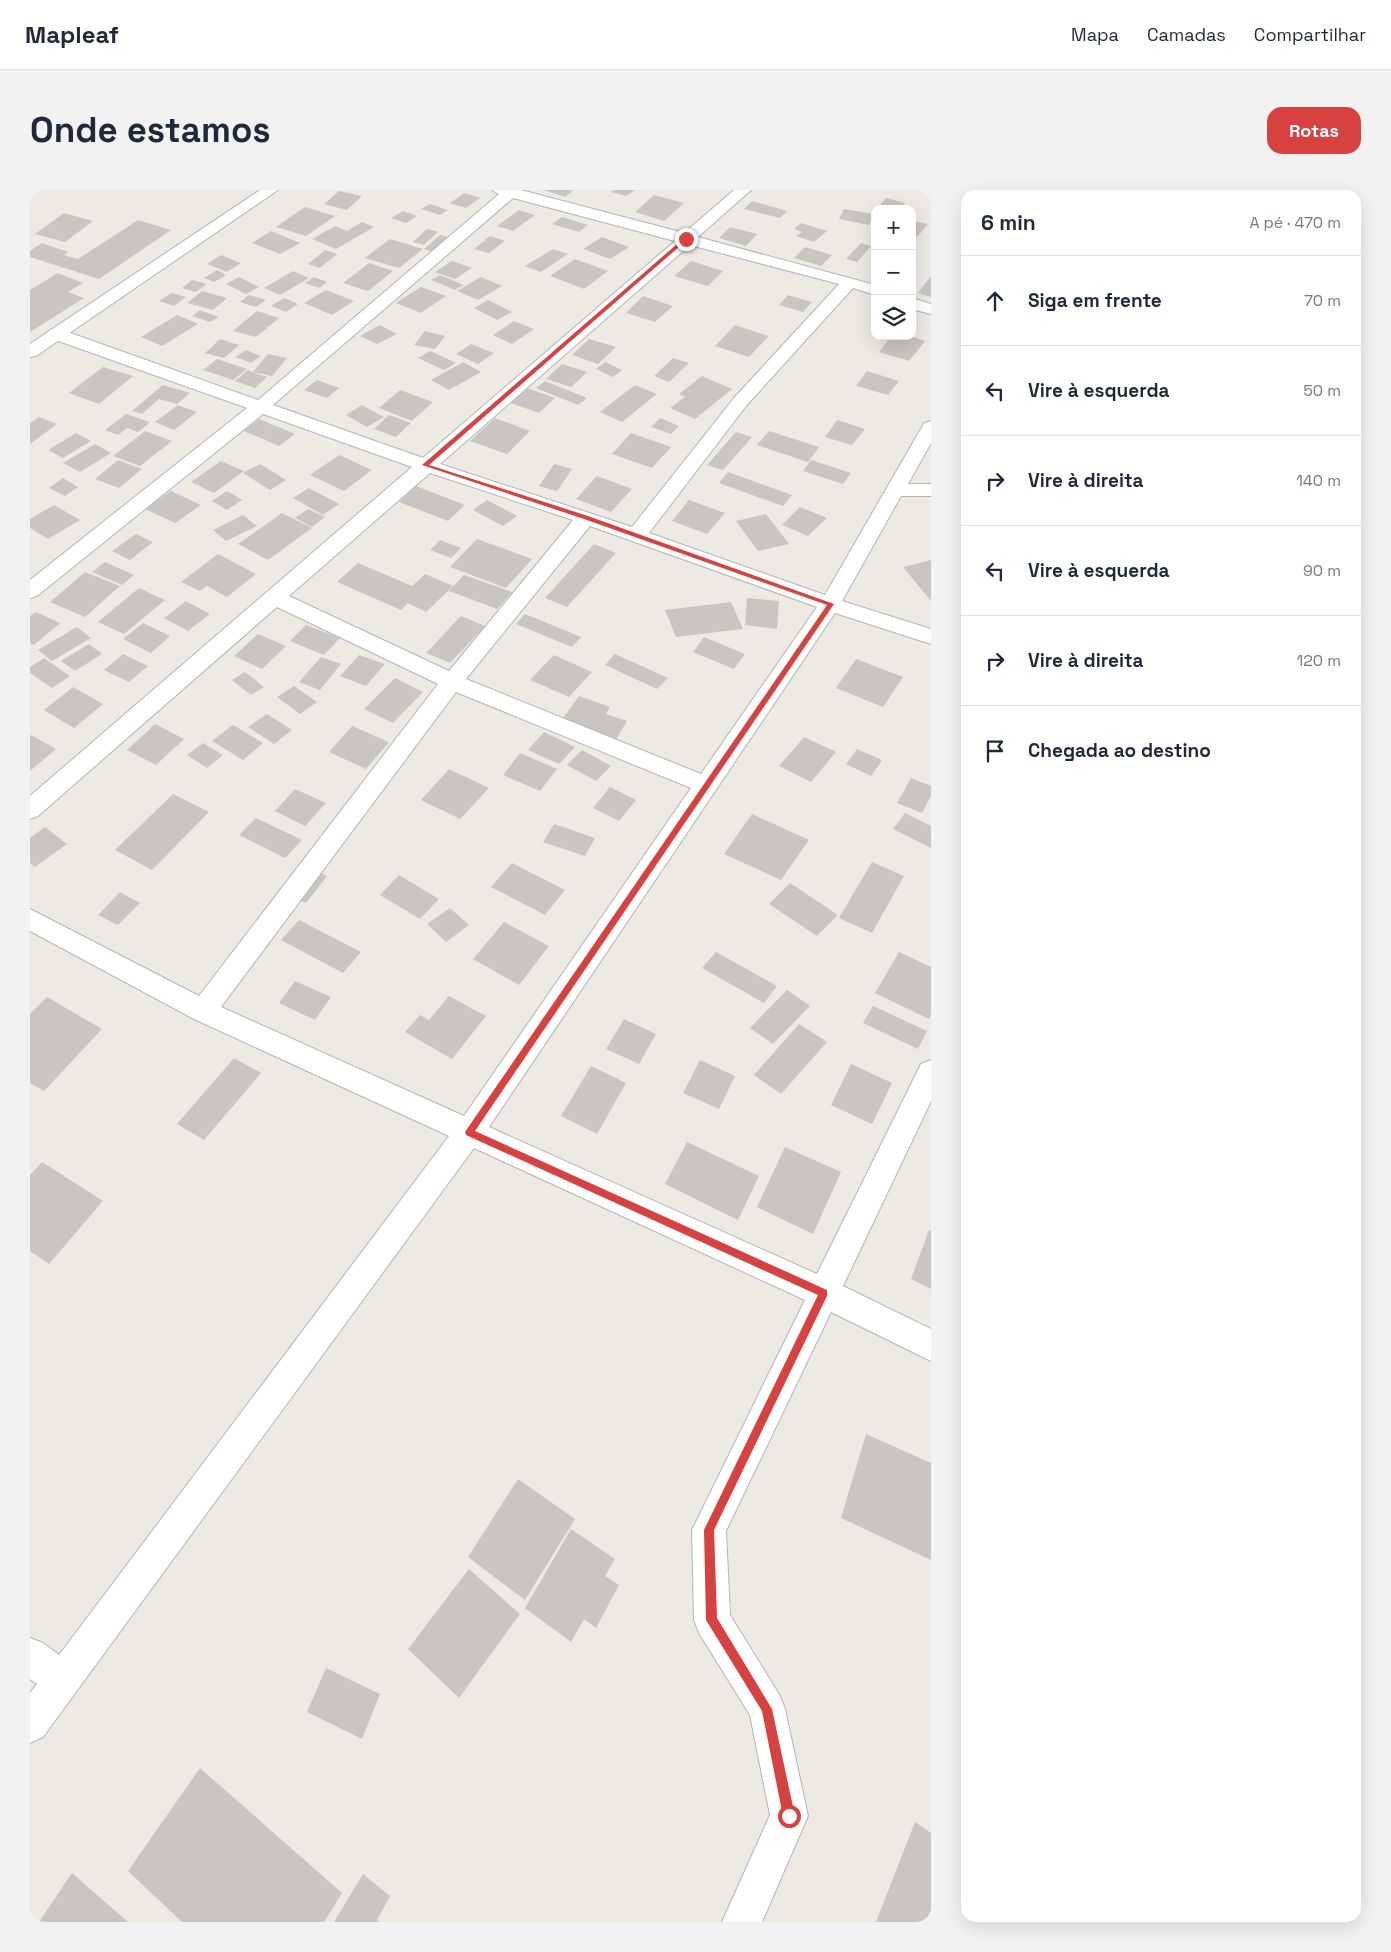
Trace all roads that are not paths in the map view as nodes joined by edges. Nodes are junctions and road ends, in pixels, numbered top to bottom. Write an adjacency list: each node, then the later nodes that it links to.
1 (270, 190): 9 (street)
2 (743, 190): 4 (street)
3 (508, 191): 4 (street); 11 (street)
4 (686, 239): 5 (street); 13 (street)
5 (850, 282): 6 (street); 17 (street)
6 (871, 289)
7 (916, 304): 8 (street)
8 (931, 309)
9 (56, 334): 10 (street); 11 (street)
10 (30, 352)
11 (260, 407): 13 (street); 18 (street)
12 (931, 427): 14 (street)
13 (425, 465): 16 (street); 19 (street)
14 (895, 490): 15 (street); 20 (street)
15 (931, 490)
16 (586, 518): 17 (street); 22 (street)
17 (636, 536): 20 (street)
18 (30, 591)
19 (274, 597): 22 (street); 24 (street)
20 (830, 604): 21 (street); 23 (street)
21 (931, 637)
22 (452, 682): 23 (street); 26 (street)
23 (706, 786): 28 (street)
24 (30, 810)
25 (30, 919): 26 (street)
26 (203, 1011): 28 (street)
27 (931, 1072): 29 (street)
28 (469, 1132): 29 (street); 32 (street)
29 (824, 1293): 30 (street); 34 (street)
30 (931, 1345)
31 (30, 1656): 32 (street)
32 (62, 1681): 33 (street)
33 (30, 1724)
34 (742, 1922)

